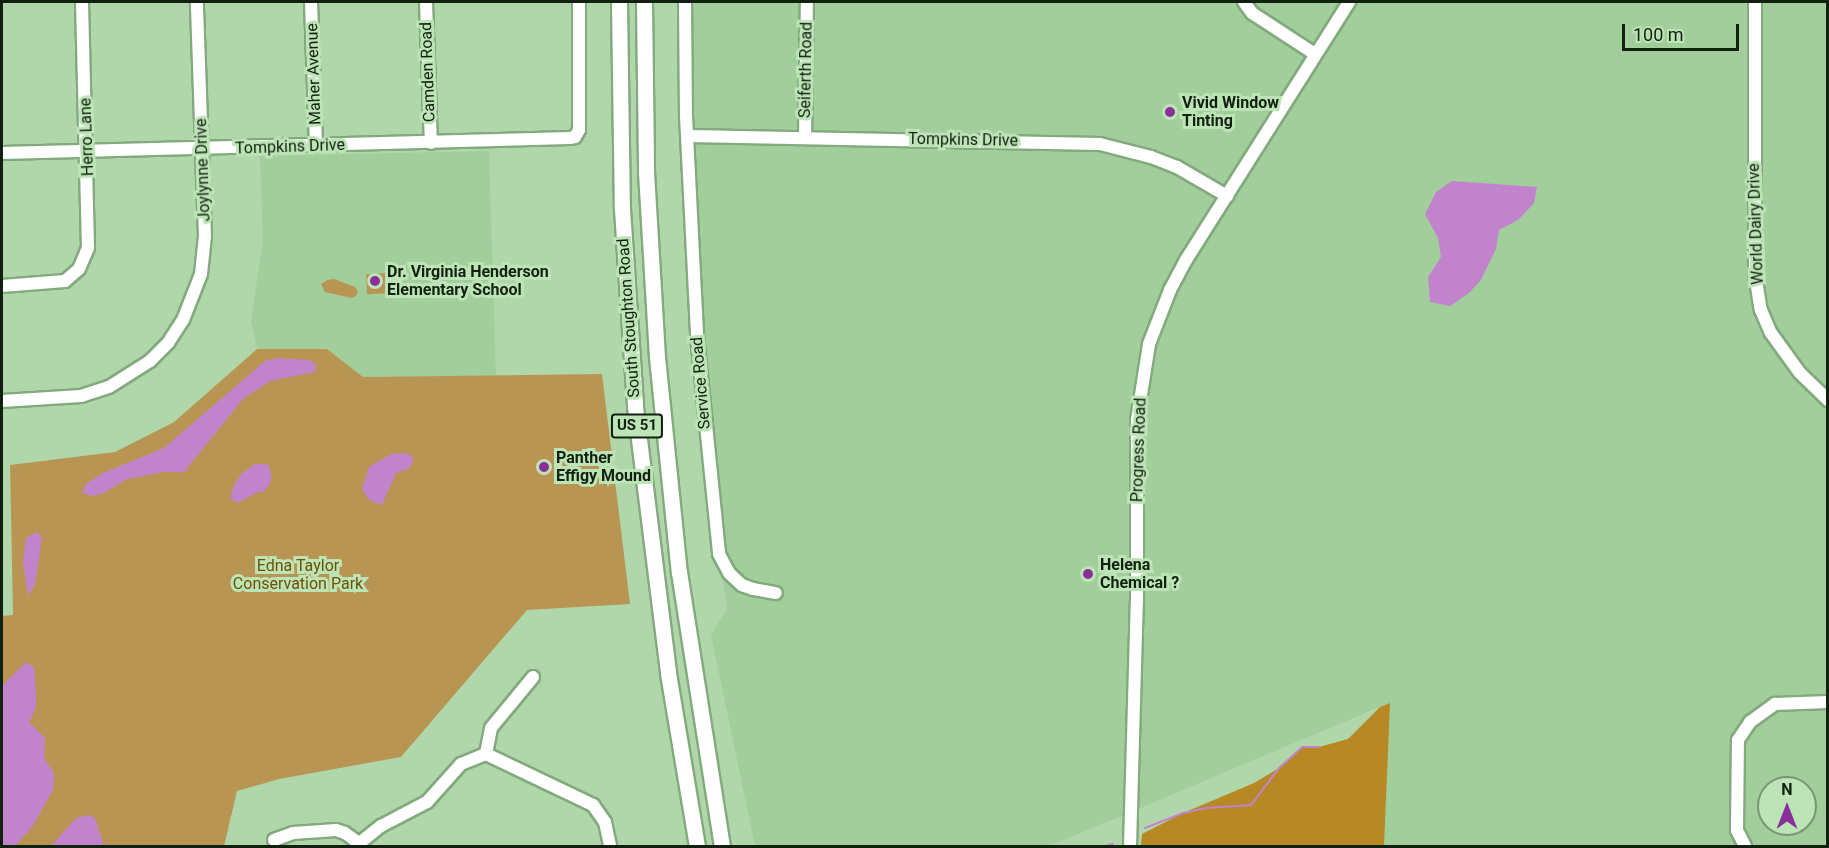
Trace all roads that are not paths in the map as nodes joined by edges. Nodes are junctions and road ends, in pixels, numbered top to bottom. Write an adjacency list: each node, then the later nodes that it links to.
1 (82, 2): 19 (street, Herro Lane)
2 (197, 2): 18 (street, Joylynne Drive)
3 (311, 2): 17 (street, Maher Avenue)
4 (426, 2): 16 (street, Camden Road)
5 (579, 2): 16 (street, Tompkins Drive)
6 (619, 2): 32 (main road, South Stoughton Road / US 51)
7 (645, 2): 33 (main road, South Stoughton Road / US 51)
8 (685, 2): 14 (street, Service Road)
9 (807, 2): 15 (street, Seiferth Road)
10 (1244, 2): 13 (street)
11 (1349, 2): 13 (street, Progress Road)
12 (1755, 2): 23 (street, World Dairy Drive)
13 (1316, 54): 21 (street, Progress Road)
14 (688, 136): 15 (street, Tompkins Drive); 25 (street, Service Road)
15 (805, 138): 21 (street, Tompkins Drive)
16 (431, 143): 17 (street, Tompkins Drive)
17 (316, 146): 18 (street, Tompkins Drive)
18 (202, 149): 19 (street, Tompkins Drive); 24 (street, Joylynne Drive)
19 (88, 151): 20 (street, Tompkins Drive); 22 (street, Herro Lane)
20 (2, 153)
21 (1227, 196): 34 (street, Progress Road)
22 (2, 286)
23 (1827, 400)
24 (2, 401)
25 (776, 593)
26 (533, 677): 28 (street)
27 (1827, 702): 35 (street)
28 (486, 754): 30 (street); 31 (street)
29 (274, 840): 30 (street)
30 (358, 845)
31 (610, 846)
32 (697, 846)
33 (722, 846)
34 (1130, 846)
35 (1745, 846)

